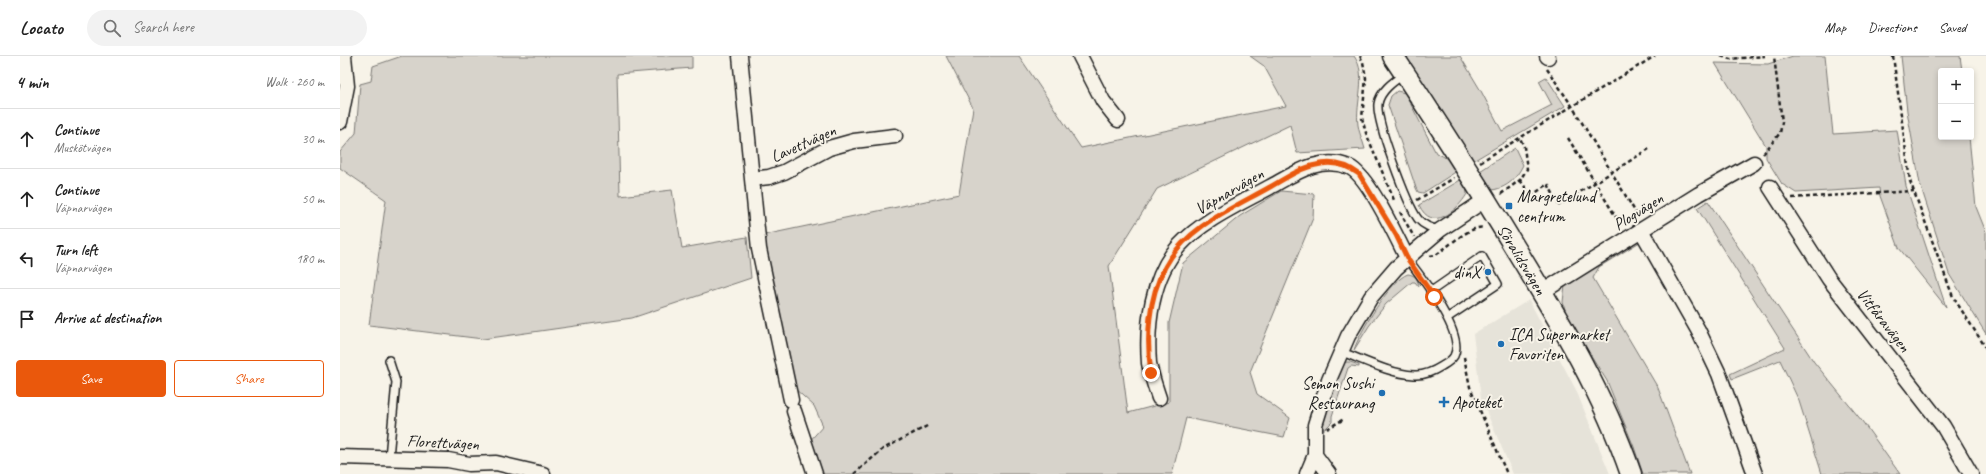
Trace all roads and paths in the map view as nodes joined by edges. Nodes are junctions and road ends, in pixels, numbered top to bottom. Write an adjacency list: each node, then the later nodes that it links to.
1 (344, 56): 14 (street)
2 (740, 56): 23 (street, Lavettvägen)
3 (1080, 56): 13 (street)
4 (1393, 56): 11 (street, Söralidsvägen)
5 (1548, 56): 12 (path)
6 (1655, 56): 12 (path)
7 (1721, 56): 8 (path)
8 (1765, 56)
9 (1774, 56): 19 (path)
10 (1892, 56): 27 (path)
11 (1405, 73): 28 (street, Söralidsvägen); 30 (lane)
12 (1572, 106): 16 (path); 21 (path)
13 (1118, 120)
14 (340, 122)
15 (895, 136): 23 (street, Lavettvägen)
16 (1520, 138): 20 (path); 24 (path)
17 (1568, 138): 25 (path)
18 (1649, 149): 21 (path)
19 (1754, 163): 32 (street, Plogvägen)
20 (1474, 166)
21 (1612, 172): 25 (path); 32 (path)
22 (1458, 176): 30 (path)
23 (752, 179): 50 (street)
24 (1520, 180): 25 (path); 28 (path)
25 (1595, 182): 34 (path)
26 (1770, 187): 57 (street, Vitfåravägen)
27 (1914, 191): 29 (path); 40 (path)
28 (1492, 198): 33 (street); 37 (street, Söralidsvägen)
29 (1790, 198)
30 (1411, 203): 31 (path); 33 (lane)
31 (1399, 210)
32 (1643, 228): 34 (street, Plogvägen); 56 (street)
33 (1440, 230): 35 (street)
34 (1628, 237): 37 (street, Plogvägen)
35 (1407, 258): 36 (lane); 41 (street); 43 (street, Väpnarvägen)
36 (1430, 292): 38 (lane); 38 (lane)
37 (1542, 292): 55 (street, Söralidsvägen)
38 (1447, 318): 39 (lane)
39 (1456, 344): 41 (lane); 54 (path)
40 (1986, 348)
41 (1342, 352): 45 (street)
42 (389, 360): 47 (lane)
43 (1159, 398)
44 (929, 425): 51 (path)
45 (1315, 455): 52 (street); 53 (street)
46 (340, 457): 47 (street, Florettvägen)
47 (389, 457): 48 (street, Florettvägen)
48 (469, 469): 49 (street, Florettvägen)
49 (543, 474)
50 (815, 474)
51 (854, 474)
52 (1307, 474)
53 (1329, 474)
54 (1507, 474)
55 (1631, 474)
56 (1755, 474)
57 (1970, 474)

